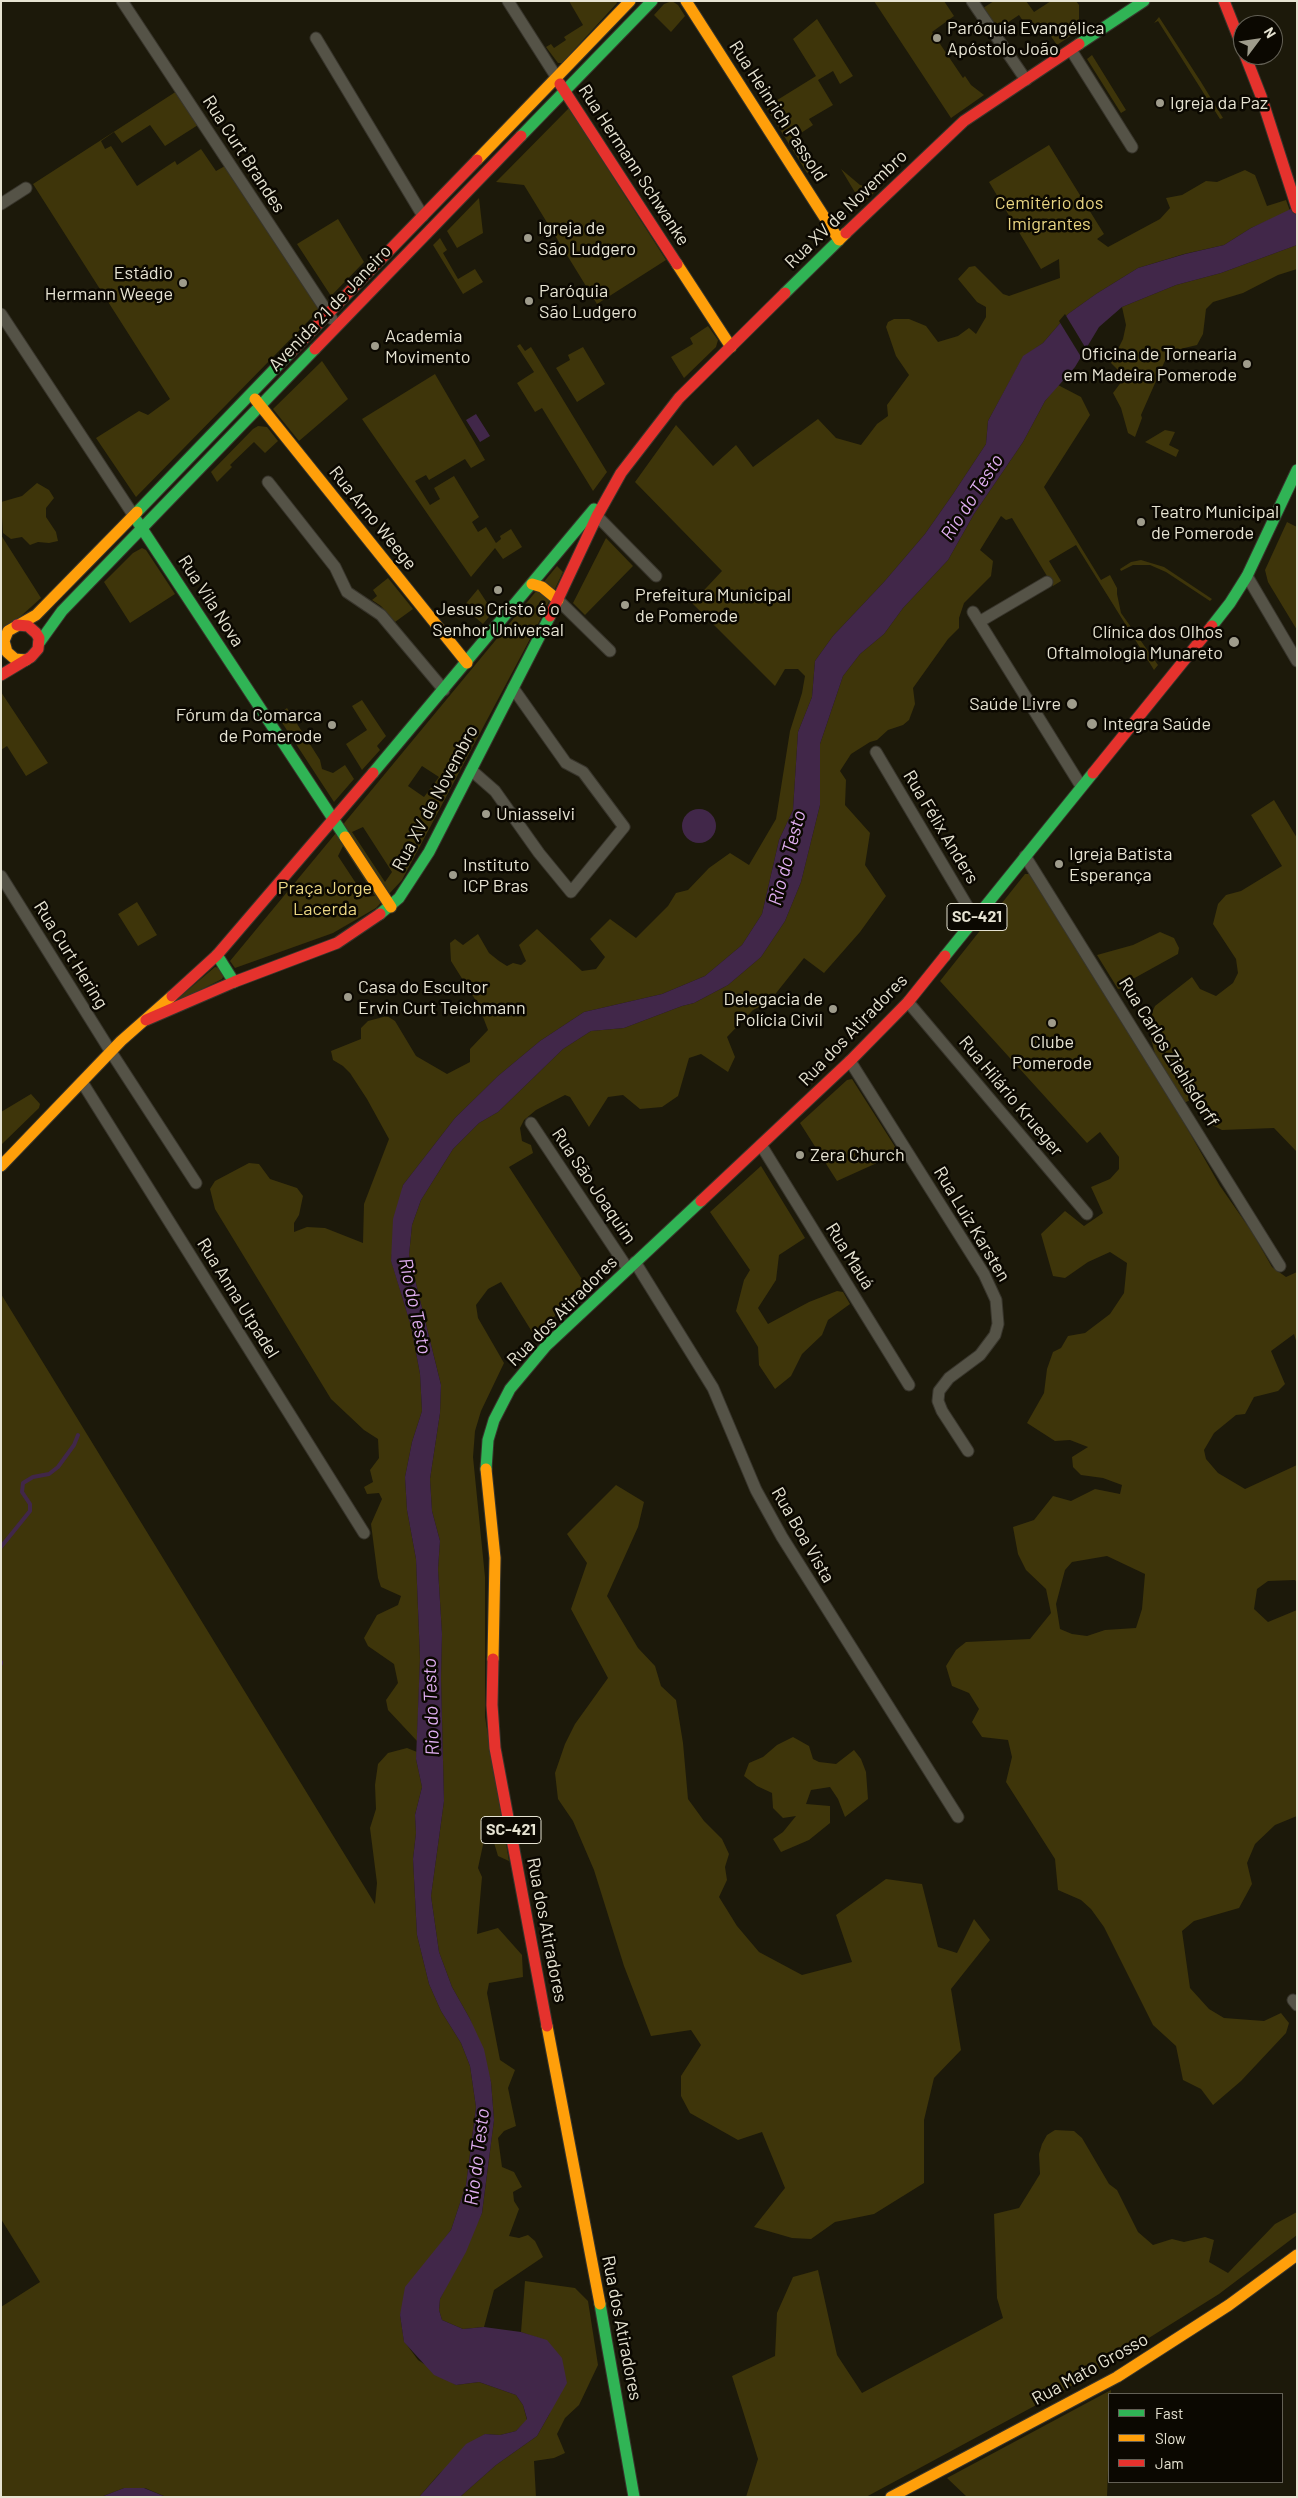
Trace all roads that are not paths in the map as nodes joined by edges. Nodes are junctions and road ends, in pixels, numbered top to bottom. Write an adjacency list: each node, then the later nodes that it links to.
1 (122, 1): 25 (street, Rua Curt Brandes)
2 (508, 1): 15 (street, Rua Hermann Schwanke)
3 (630, 1): 15 (main road, Avenida 21 de Janeiro)
4 (652, 1): 17 (main road, Avenida 21 de Janeiro)
5 (686, 1): 23 (main road, Rua Heinrich Passold)
6 (972, 1): 16 (street)
7 (1144, 1): 13 (main road, Rua XV de Novembro)
8 (1212, 1): 10 (main road)
9 (1224, 1): 10 (main road)
10 (1231, 23): 11 (main road)
11 (1233, 27)
12 (316, 38): 22 (street)
13 (1071, 50): 16 (main road, Rua XV de Novembro); 18 (street)
14 (1249, 65): 21 (main road)
15 (557, 78): 17 (main road, Rua Hermann Schwanke); 22 (main road, Avenida 21 de Janeiro)
16 (1026, 80): 23 (main road, Rua XV de Novembro)
17 (565, 91): 26 (main road, Avenida 21 de Janeiro); 27 (main road, Rua Hermann Schwanke)
18 (1132, 147)
19 (26, 188): 20 (street)
20 (1, 204)
21 (1296, 204)
22 (423, 216): 25 (main road, Avenida 21 de Janeiro)
23 (840, 240): 27 (main road, Rua XV de Novembro)
24 (1, 314): 35 (street, Rua Vila Nova)
25 (328, 314): 26 (street, Rua Curt Brandes); 28 (main road, Avenida 21 de Janeiro)
26 (337, 326): 29 (main road, Avenida 21 de Janeiro)
27 (731, 347): 34 (main road, Rua XV de Novembro)
28 (251, 394): 29 (main road, Rua Arno Weege); 30 (main road, Avenida 21 de Janeiro)
29 (260, 406): 32 (main road, Avenida 21 de Janeiro); 51 (main road, Rua Arno Weege)
30 (182, 466): 32 (main road); 35 (main road, Avenida 21 de Janeiro)
31 (1297, 470): 39 (main road, SC-421)
32 (192, 477): 37 (main road, Avenida 21 de Janeiro)
33 (268, 482): 54 (street)
34 (612, 486): 36 (main road, Rua XV de Novembro); 41 (main road, Rua XV de Novembro)
35 (134, 516): 37 (main road, Rua Vila Nova); 45 (main road, Avenida 21 de Janeiro)
36 (597, 516): 38 (street); 42 (main road, Rua XV de Novembro)
37 (142, 528): 46 (main road, Avenida 21 de Janeiro); 58 (main road, Rua Vila Nova)
38 (656, 576)
39 (1247, 576): 50 (street); 57 (main road, Rua dos Atiradores / SC-421)
40 (1047, 582): 44 (street)
41 (532, 584): 42 (main road); 51 (main road, Rua XV de Novembro)
42 (558, 600): 48 (street); 53 (main road, Rua XV de Novembro)
43 (972, 612): 44 (street)
44 (979, 622): 57 (street)
45 (17, 625): 46 (main road); 47 (main road)
46 (39, 643): 49 (main road)
47 (3, 644): 49 (main road)
48 (610, 651)
49 (26, 660): 52 (main road)
50 (1297, 661)
51 (467, 663): 54 (main road, Rua XV de Novembro)
52 (1, 675)
53 (513, 688): 56 (main road, Rua XV de Novembro); 56 (street)
54 (444, 690): 58 (main road, Rua XV de Novembro)
55 (876, 752): 62 (street, Rua Félix Anders)
56 (471, 770): 61 (main road, Rua XV de Novembro)
57 (1081, 786): 59 (main road, Rua dos Atiradores / SC-421)
58 (334, 820): 61 (main road, Rua Vila Nova); 63 (main road, Rua XV de Novembro)
59 (1025, 856): 62 (main road, Rua dos Atiradores / SC-421); 76 (street, Rua Carlos Ziehlsdorff)
60 (1, 876): 67 (street, Rua Curt Hering)
61 (391, 907): 64 (main road, Rua XV de Novembro)
62 (975, 919): 65 (main road, Rua dos Atiradores / SC-421)
63 (217, 955): 64 (main road); 66 (main road, Rua XV de Novembro)
64 (234, 982): 66 (main road, Rua XV de Novembro)
65 (908, 1002): 68 (main road, Rua dos Atiradores / SC-421); 74 (street, Rua Hilário Krueger)
66 (146, 1020): 67 (main road, Rua XV de Novembro)
67 (110, 1052): 69 (main road, Rua XV de Novembro); 73 (street, Rua Curt Hering)
68 (850, 1062): 71 (main road, Rua dos Atiradores / SC-421); 78 (street, Rua Luiz Karsten)
69 (82, 1082): 72 (main road, Rua XV de Novembro); 79 (street, Rua Anna Utpadel)
70 (531, 1122): 75 (street, Rua São Joaquim)
71 (761, 1145): 75 (main road, Rua dos Atiradores / SC-421); 77 (street, Rua Mauá)
72 (1, 1166)
73 (196, 1183)
74 (1087, 1214)
75 (632, 1265): 80 (street, Rua Boa Vista); 83 (main road, Rua dos Atiradores / SC-421)
76 (1280, 1266)
77 (909, 1385)
78 (968, 1451)
79 (364, 1533)
80 (958, 1817)
81 (1297, 2255): 82 (main road, Rua Mato Grosso)
82 (904, 2494): 84 (main road, Rua Mato Grosso)
83 (634, 2497)
84 (890, 2497)

